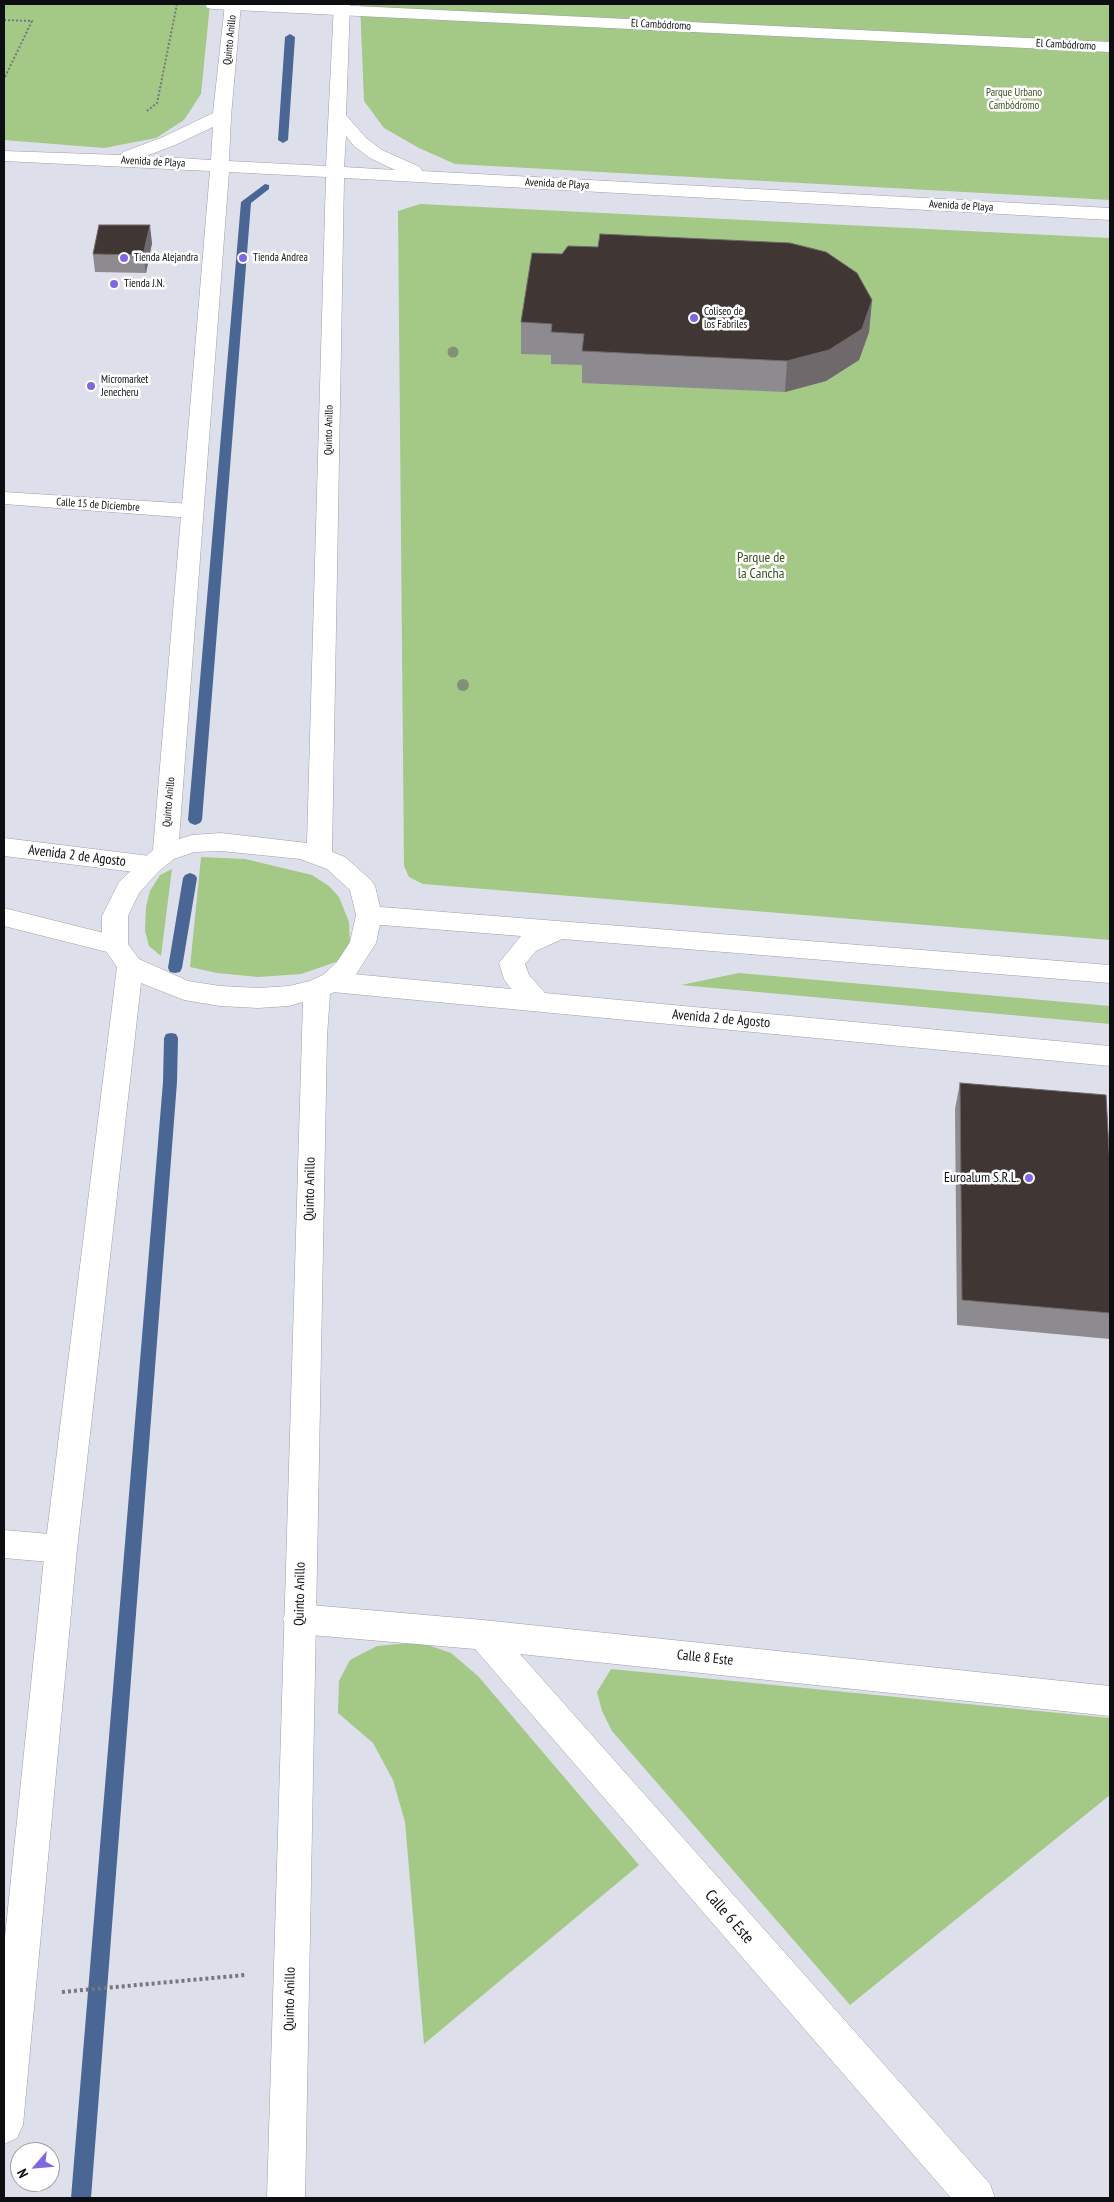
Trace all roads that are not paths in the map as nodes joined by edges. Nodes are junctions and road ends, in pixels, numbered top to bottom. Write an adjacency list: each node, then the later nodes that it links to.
1 (212, 4): 2 (main road, El Cambódromo)
2 (234, 5): 3 (main road, El Cambódromo); 6 (main road, Quinto Anillo)
3 (342, 7): 4 (main road, El Cambódromo); 5 (main road, Quinto Anillo)
4 (1110, 47)
5 (337, 115): 10 (main road, Quinto Anillo); 11 (main road)
6 (222, 116): 8 (main road); 9 (main road, Quinto Anillo)
7 (4, 156): 8 (main road, Avenida de Playa)
8 (118, 160): 9 (main road, Avenida de Playa)
9 (220, 166): 10 (main road, Avenida de Playa); 14 (main road, Quinto Anillo)
10 (335, 173): 11 (main road, Avenida de Playa); 16 (main road, Quinto Anillo)
11 (443, 178): 12 (main road, Avenida de Playa)
12 (1110, 214)
13 (4, 498): 14 (main road, Calle 15 de Diciembre)
14 (192, 511): 17 (main road, Quinto Anillo)
15 (4, 847): 17 (main road, Avenida 2 de Agosto)
16 (319, 857): 17 (main road); 18 (main road)
17 (157, 859): 21 (main road)
18 (369, 915): 20 (main road); 23 (main road)
19 (4, 917): 21 (main road)
20 (558, 930): 22 (main road); 24 (main road)
21 (122, 955): 23 (main road); 27 (main road)
22 (1110, 974)
23 (324, 986): 24 (main road, Avenida 2 de Agosto); 28 (main road, Quinto Anillo)
24 (537, 1001): 25 (main road, Avenida 2 de Agosto)
25 (1110, 1056)
26 (4, 1544): 27 (main road)
27 (61, 1549): 31 (main road)
28 (299, 1619): 29 (main road, Calle 8 Este); 32 (main road, Quinto Anillo)
29 (483, 1635): 30 (main road, Calle 8 Este); 33 (main road, Calle 6 Este)
30 (1110, 1701)
31 (4, 2125)
32 (286, 2198)
33 (976, 2198)

